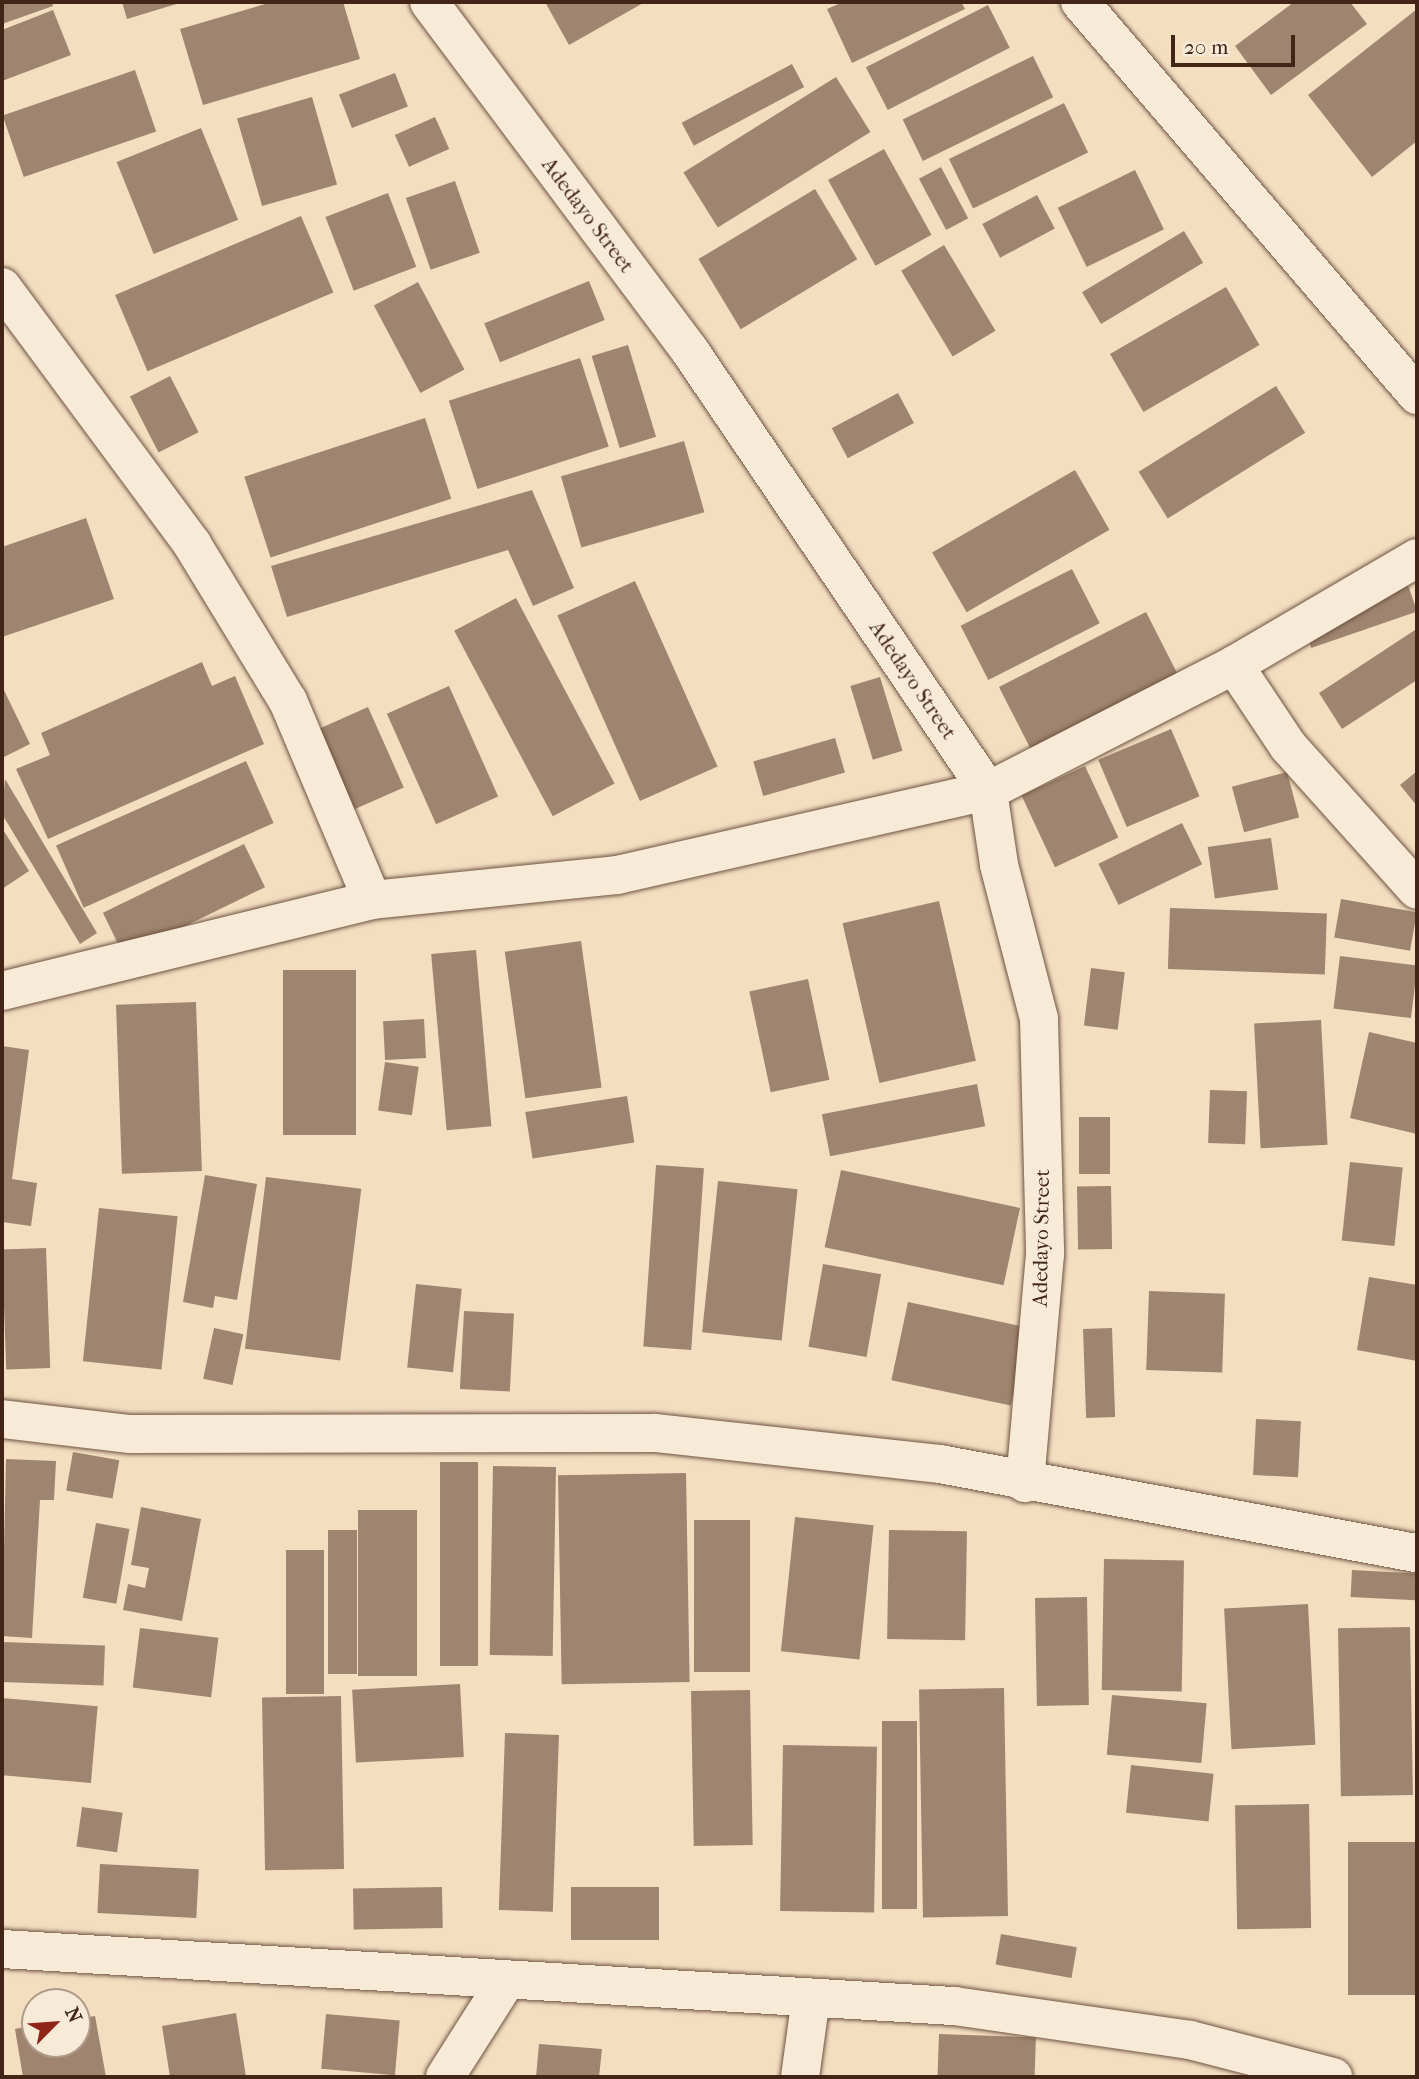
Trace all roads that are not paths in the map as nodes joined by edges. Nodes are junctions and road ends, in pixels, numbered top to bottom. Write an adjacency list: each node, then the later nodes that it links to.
1 (429, 2): 7 (street, Adedayo Street)
2 (1080, 2): 4 (street)
3 (2, 287): 9 (street)
4 (1417, 396)
5 (1417, 558): 6 (street)
6 (1234, 665): 7 (street); 8 (street)
7 (988, 791): 9 (street); 12 (street, Adedayo Street)
8 (1417, 890)
9 (372, 900): 10 (street)
10 (2, 991)
11 (2, 1419): 12 (street)
12 (1025, 1483): 13 (street)
13 (1417, 1553)
14 (2, 1949): 15 (street)
15 (506, 1981): 16 (street); 17 (street)
16 (811, 1998): 18 (street); 19 (street)
17 (445, 2077)
18 (800, 2077)
19 (1333, 2077)

